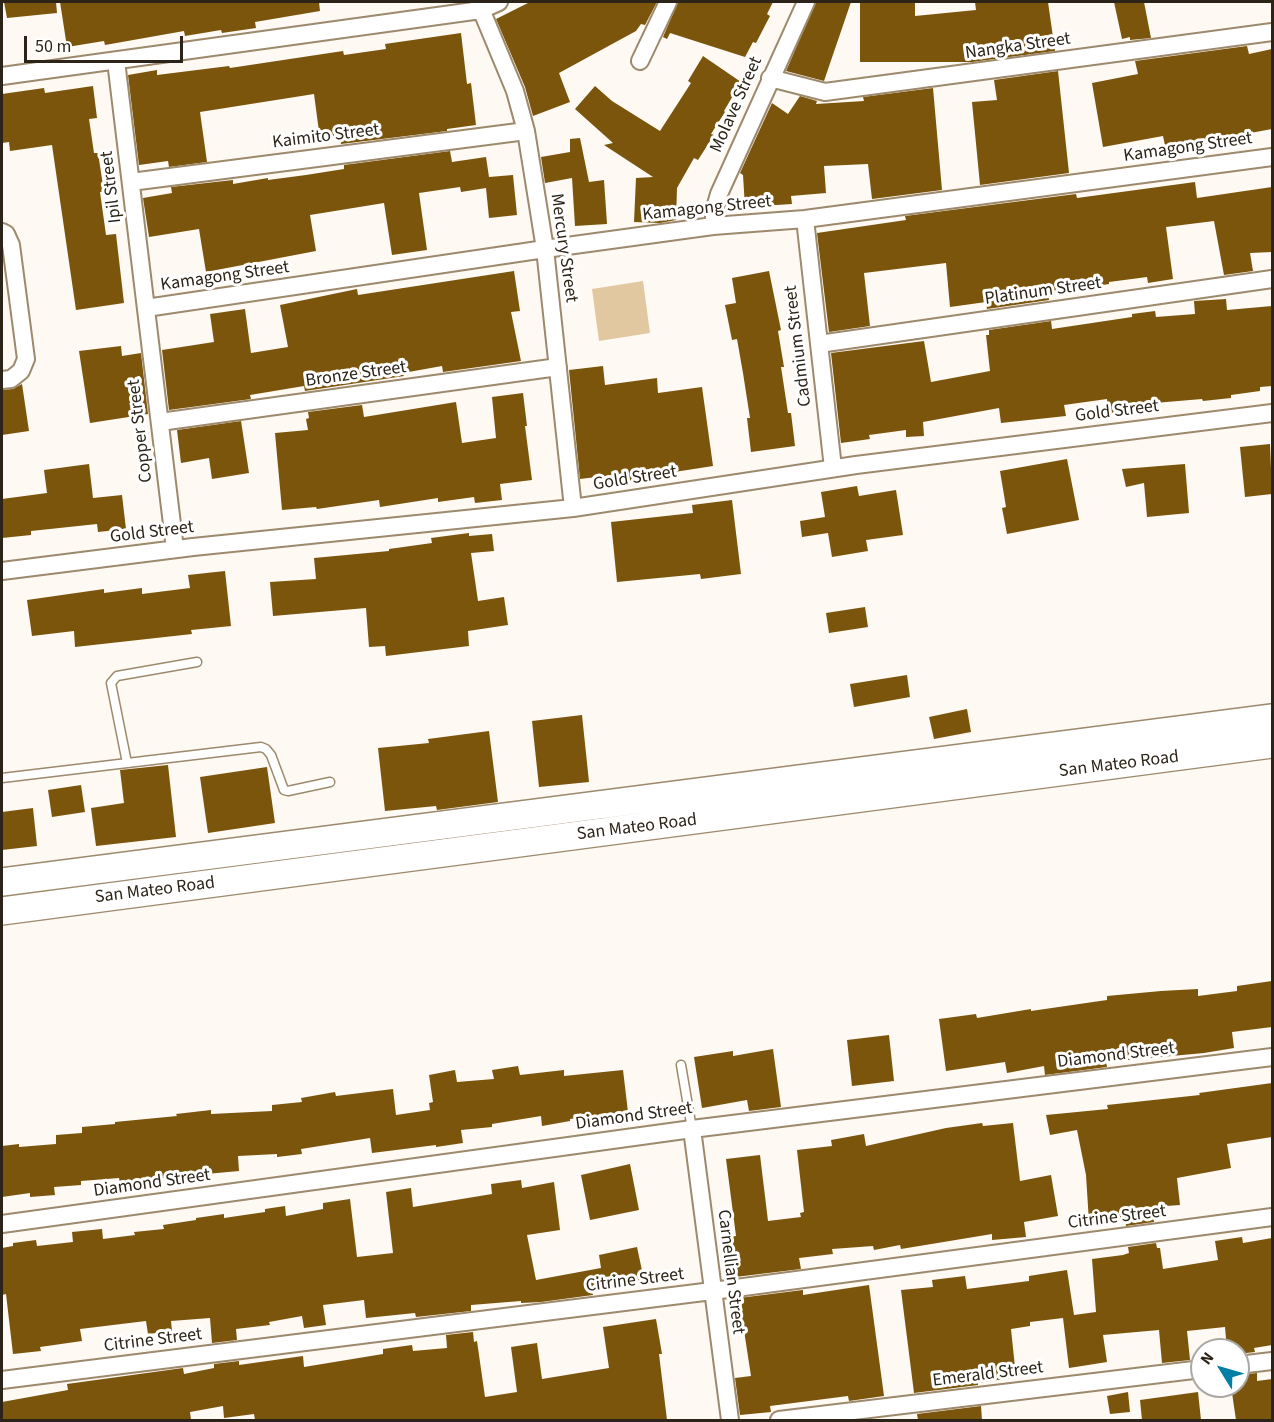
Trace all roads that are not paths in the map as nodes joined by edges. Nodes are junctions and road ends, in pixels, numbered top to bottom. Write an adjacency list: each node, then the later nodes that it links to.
1 (499, 2): 4 (street)
2 (668, 2): 7 (street)
3 (806, 2): 9 (street, Molave Street)
4 (479, 6): 6 (street); 10 (street, Mercury Street)
5 (1272, 32): 9 (street, Nangka Street)
6 (116, 61): 8 (street); 12 (street, Ipil Street)
7 (640, 61)
8 (2, 76)
9 (770, 78): 14 (street, Molave Street)
10 (526, 131): 12 (street, Kaimito Street); 16 (street, Mercury Street)
11 (1272, 157): 13 (street, Kamagong Street)
12 (131, 182): 18 (street, Ipil Street)
13 (805, 219): 14 (street, Kamagong Street); 19 (street, Cadmium Street)
14 (713, 226): 16 (street, Kamagong Street)
15 (2, 232): 21 (street)
16 (545, 249): 18 (street, Kamagong Street); 20 (street, Mercury Street)
17 (1272, 279): 19 (street, Platinum Street)
18 (146, 308): 23 (street, Copper Street)
19 (819, 344): 24 (street, Cadmium Street)
20 (558, 367): 23 (street, Bronze Street); 25 (street, Mercury Street)
21 (2, 380)
22 (1272, 413): 24 (street, Gold Street)
23 (160, 422): 26 (street, Copper Street)
24 (833, 468): 25 (street, Gold Street)
25 (573, 508): 26 (street, Gold Street)
26 (175, 549): 27 (street, Gold Street)
27 (2, 571)
28 (197, 662): 31 (lane)
29 (1272, 718): 34 (main road, San Mateo Road)
30 (1272, 744): 35 (main road, San Mateo Road)
31 (127, 763): 32 (lane); 33 (lane)
32 (2, 778)
33 (330, 782)
34 (2, 882)
35 (2, 911)
36 (1272, 1056): 38 (street, Diamond Street)
37 (681, 1065): 38 (lane)
38 (692, 1129): 40 (street, Diamond Street); 41 (street, Carnellian Street)
39 (1272, 1218): 41 (street, Citrine Street)
40 (2, 1224)
41 (713, 1291): 45 (street, Citrine Street); 46 (street, Carnellian Street)
42 (1272, 1361): 43 (street)
43 (1250, 1364)
44 (1190, 1370): 47 (street, Emerald Street)
45 (2, 1380)
46 (730, 1420)
47 (779, 1420)

